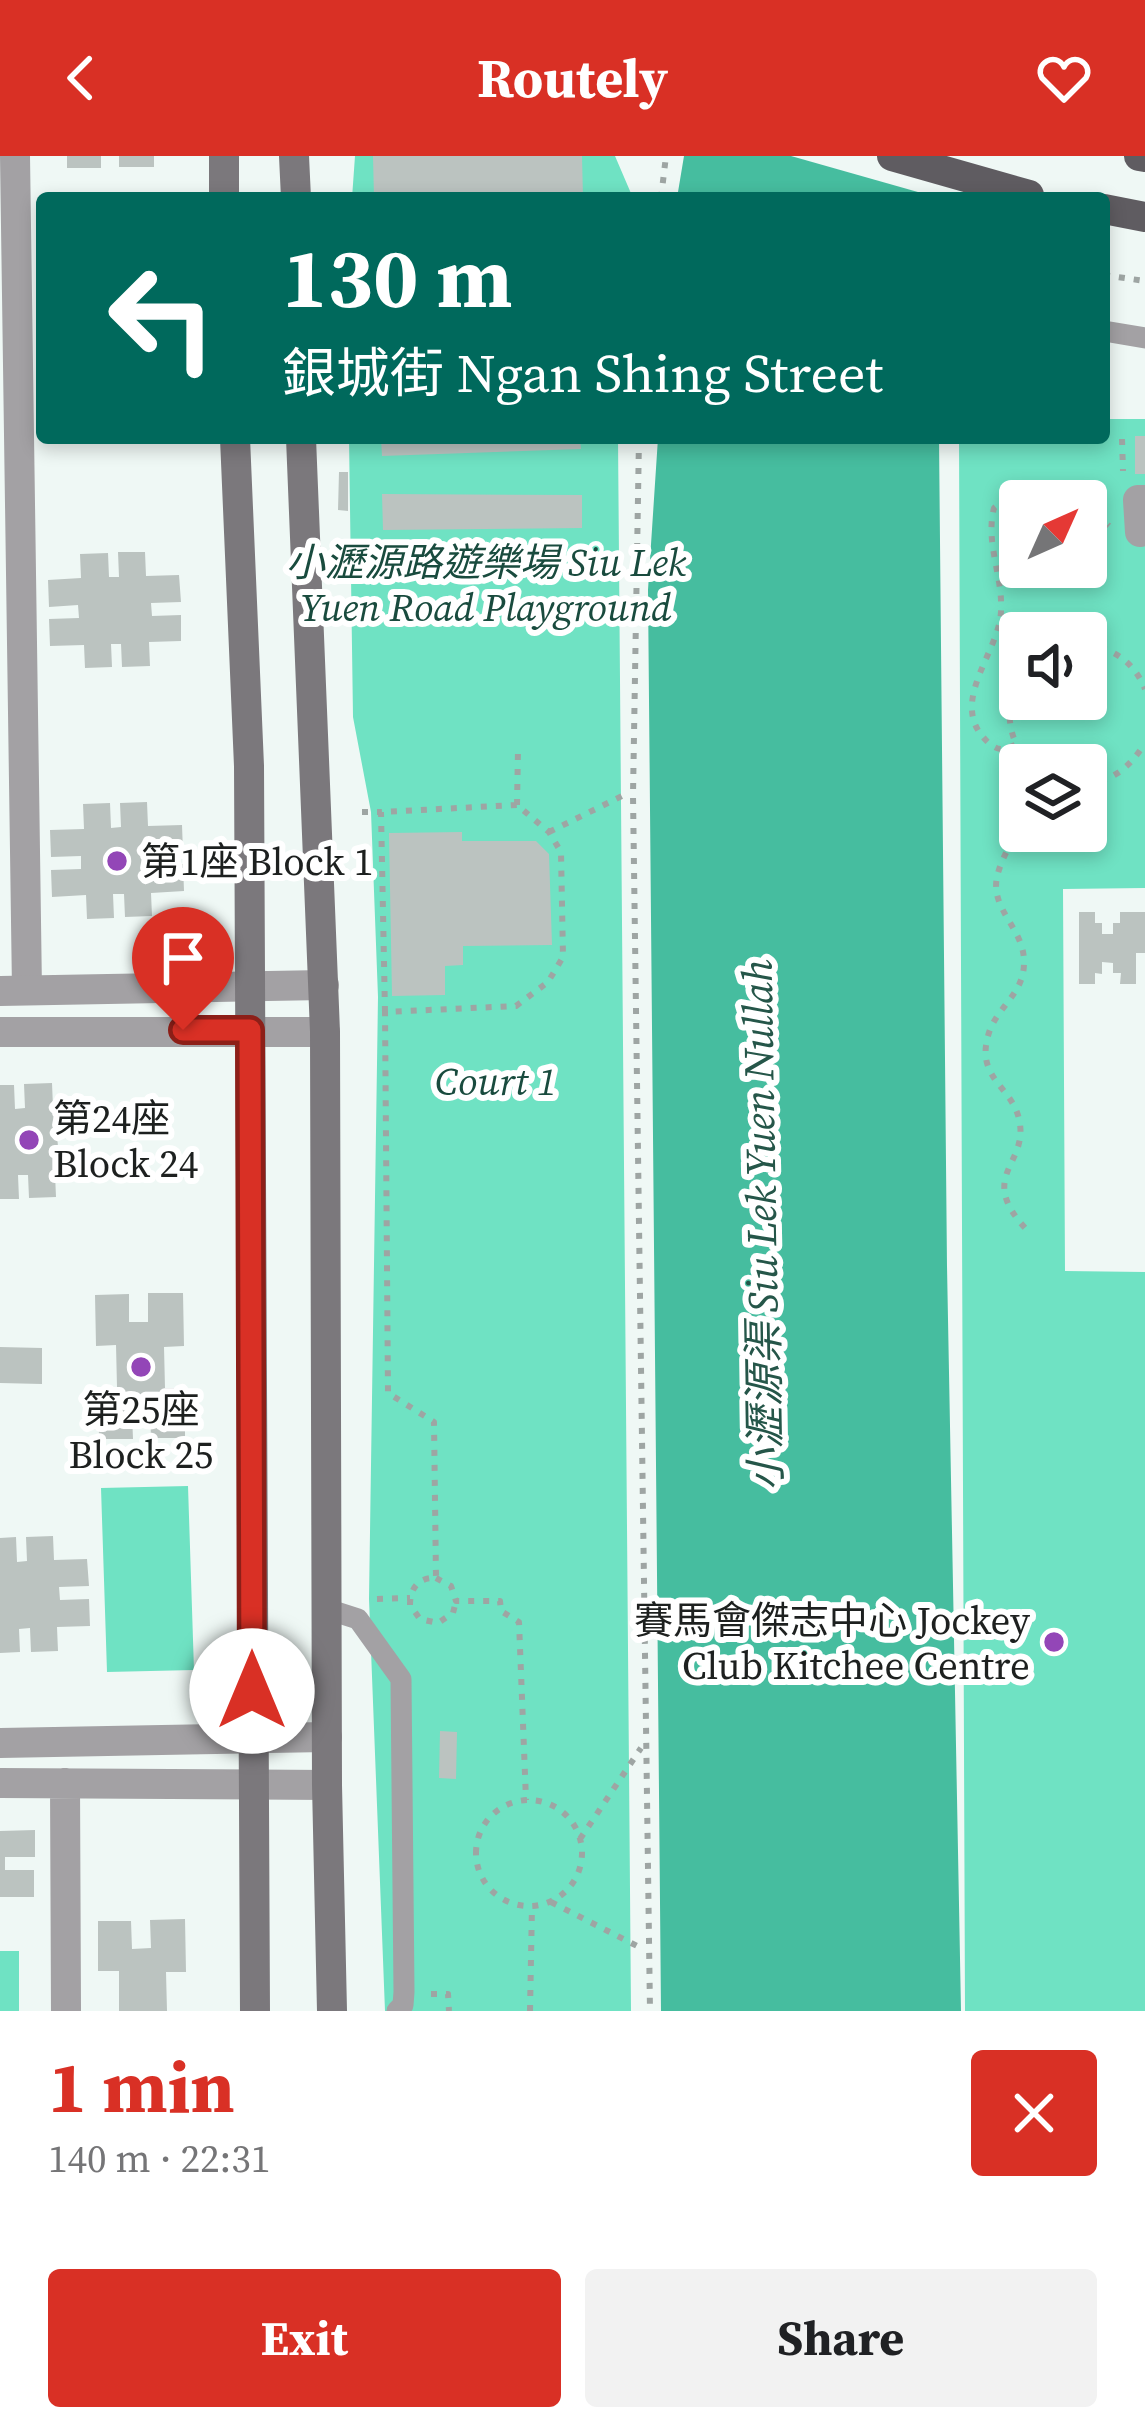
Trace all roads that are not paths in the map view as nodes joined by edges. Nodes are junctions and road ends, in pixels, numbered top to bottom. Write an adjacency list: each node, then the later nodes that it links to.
1 (15, 156): 18 (street)
2 (224, 156): 5 (main road)
3 (294, 156): 6 (main road)
4 (892, 156): 7 (main road, bridge)
5 (224, 192)
6 (296, 192)
7 (1022, 192)
8 (1110, 210): 9 (main road)
9 (1145, 217)
10 (1110, 333): 11 (lane)
11 (1145, 338)
12 (235, 444): 17 (main road)
13 (301, 444): 16 (main road)
14 (1145, 500): 15 (street)
15 (1140, 532)
16 (324, 985): 17 (street); 21 (main road)
17 (249, 986): 18 (street); 19 (main road)
18 (13, 991)
19 (250, 1030): 20 (street); 21 (street); 24 (main road)
20 (0, 1032)
21 (325, 1032): 22 (main road)
22 (327, 1610): 23 (main road); 33 (lane)
23 (327, 1737): 24 (street); 28 (main road)
24 (253, 1738): 25 (street); 29 (main road)
25 (0, 1743)
26 (0, 1783): 27 (street)
27 (65, 1783): 29 (street); 30 (street)
28 (327, 1785): 29 (street); 32 (main road)
29 (252, 1786): 31 (main road)
30 (66, 2011)
31 (255, 2011)
32 (332, 2011)
33 (397, 2011)

